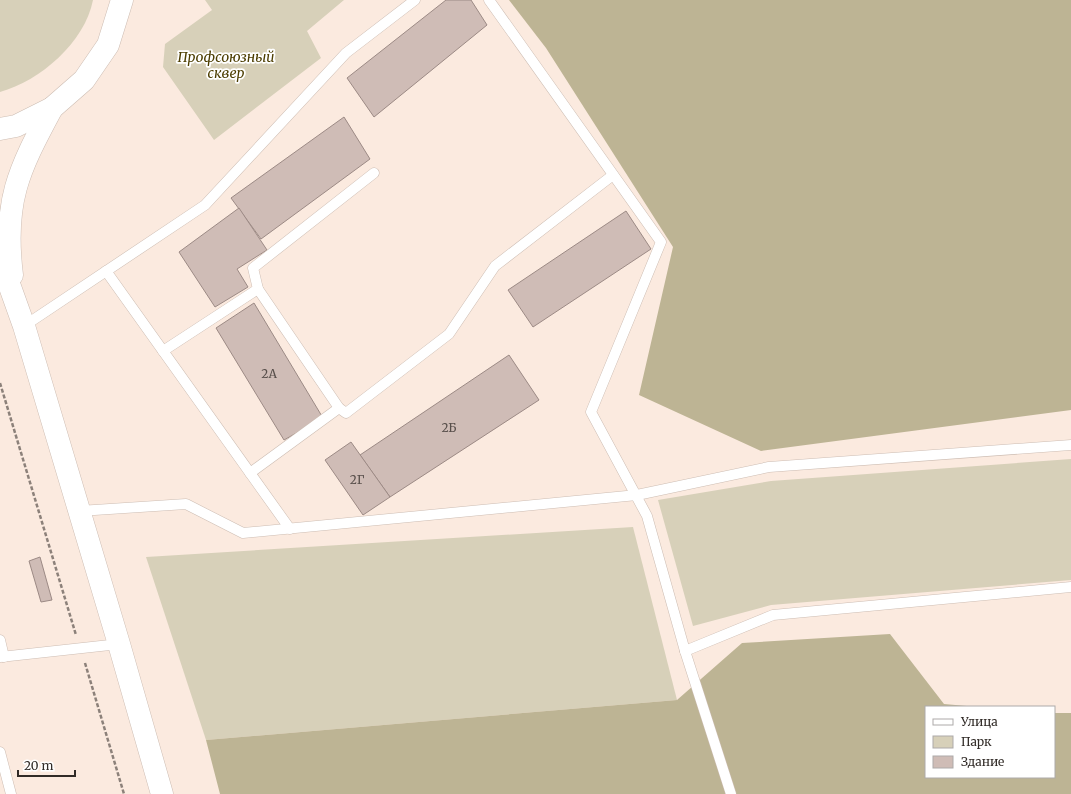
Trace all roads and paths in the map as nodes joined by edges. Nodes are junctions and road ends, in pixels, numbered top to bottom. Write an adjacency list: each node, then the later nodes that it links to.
1 (415, 0): 9 (lane)
2 (489, 0): 7 (lane)
3 (122, 1): 4 (main road)
4 (52, 108): 5 (main road); 11 (main road)
5 (0, 129)
6 (374, 174): 10 (lane)
7 (613, 175): 15 (lane); 18 (lane)
8 (0, 258): 11 (main road)
9 (106, 271): 12 (lane); 13 (lane)
10 (258, 289): 13 (lane); 15 (lane)
11 (14, 294): 12 (main road)
12 (24, 326): 19 (main road)
13 (163, 351): 17 (lane)
14 (0, 382): 24 (path)
15 (339, 408): 17 (lane)
16 (1071, 445): 18 (lane)
17 (250, 473): 20 (lane)
18 (637, 495): 20 (lane); 25 (lane)
19 (79, 511): 20 (lane); 23 (main road)
20 (290, 529)
21 (1071, 587): 25 (lane)
22 (0, 640): 26 (lane)
23 (119, 644): 24 (lane); 30 (main road)
24 (80, 648): 26 (lane); 29 (path)
25 (685, 651): 31 (lane)
26 (2, 657)
27 (0, 752): 28 (lane)
28 (11, 794)
29 (124, 794)
30 (162, 794)
31 (731, 794)

